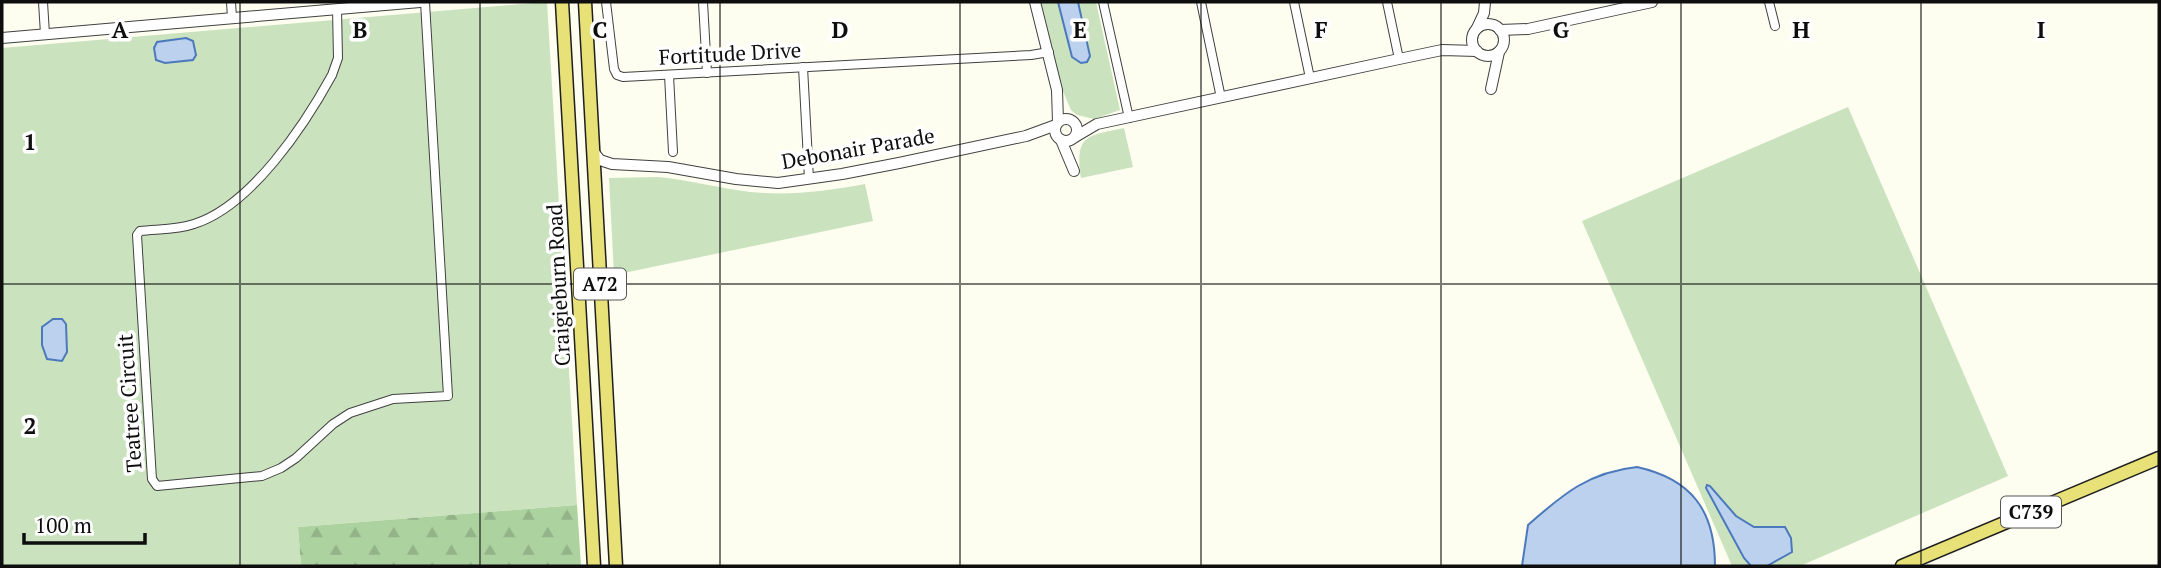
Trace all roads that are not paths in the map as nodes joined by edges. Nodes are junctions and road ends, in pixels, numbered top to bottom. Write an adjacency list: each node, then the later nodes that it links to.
1 (43, 2): 22 (street)
2 (231, 2): 17 (street)
3 (422, 2): 16 (street); 16 (street, Teatree Circuit)
4 (562, 2): 48 (main road, Craigieburn Road / A72)
5 (585, 2): 42 (main road, Craigieburn Road / A72)
6 (606, 2): 31 (street, Fortitude Drive)
7 (703, 2): 30 (street)
8 (1035, 2): 26 (street)
9 (1103, 2): 35 (street)
10 (1201, 2): 34 (street)
11 (1294, 2): 32 (street)
12 (1387, 2): 28 (street)
13 (1487, 2): 19 (street); 21 (street)
14 (1652, 2): 20 (street)
15 (1769, 2): 18 (street)
16 (337, 9): 17 (street)
17 (232, 18): 22 (street)
18 (1774, 26)
19 (1498, 29): 20 (street); 21 (street); 24 (street)
20 (1528, 29): 24 (street)
21 (1476, 31): 25 (street); 27 (street)
22 (45, 34): 23 (street)
23 (2, 38)
24 (1501, 47): 27 (street); 27 (street)
25 (1442, 50): 27 (street); 28 (street)
26 (1049, 52): 29 (street, Fortitude Drive); 33 (street)
27 (1479, 53)
28 (1399, 59): 32 (street)
29 (803, 67): 30 (street, Fortitude Drive); 46 (street)
30 (706, 73): 31 (street, Fortitude Drive)
31 (669, 75): 43 (street)
32 (1310, 78): 34 (street)
33 (1057, 90): 36 (street); 37 (street)
34 (1221, 98): 35 (street)
35 (1129, 118): 38 (street)
36 (1072, 121): 37 (street); 38 (street); 40 (street)
37 (1057, 124): 39 (street, Debonair Parade); 41 (street)
38 (1097, 124): 40 (street)
39 (1026, 136): 41 (street, Debonair Parade); 46 (street, Debonair Parade)
40 (1075, 138): 41 (street); 41 (street)
41 (1060, 139)
42 (593, 151): 44 (street); 45 (main road, Craigieburn Road / A72)
43 (673, 152)
44 (612, 164): 45 (street); 46 (street, Debonair Parade)
45 (595, 179): 49 (main road, Craigieburn Road / A72)
46 (809, 179)
47 (2159, 458): 50 (main road, C739)
48 (594, 566)
49 (616, 566)
50 (1902, 566)

